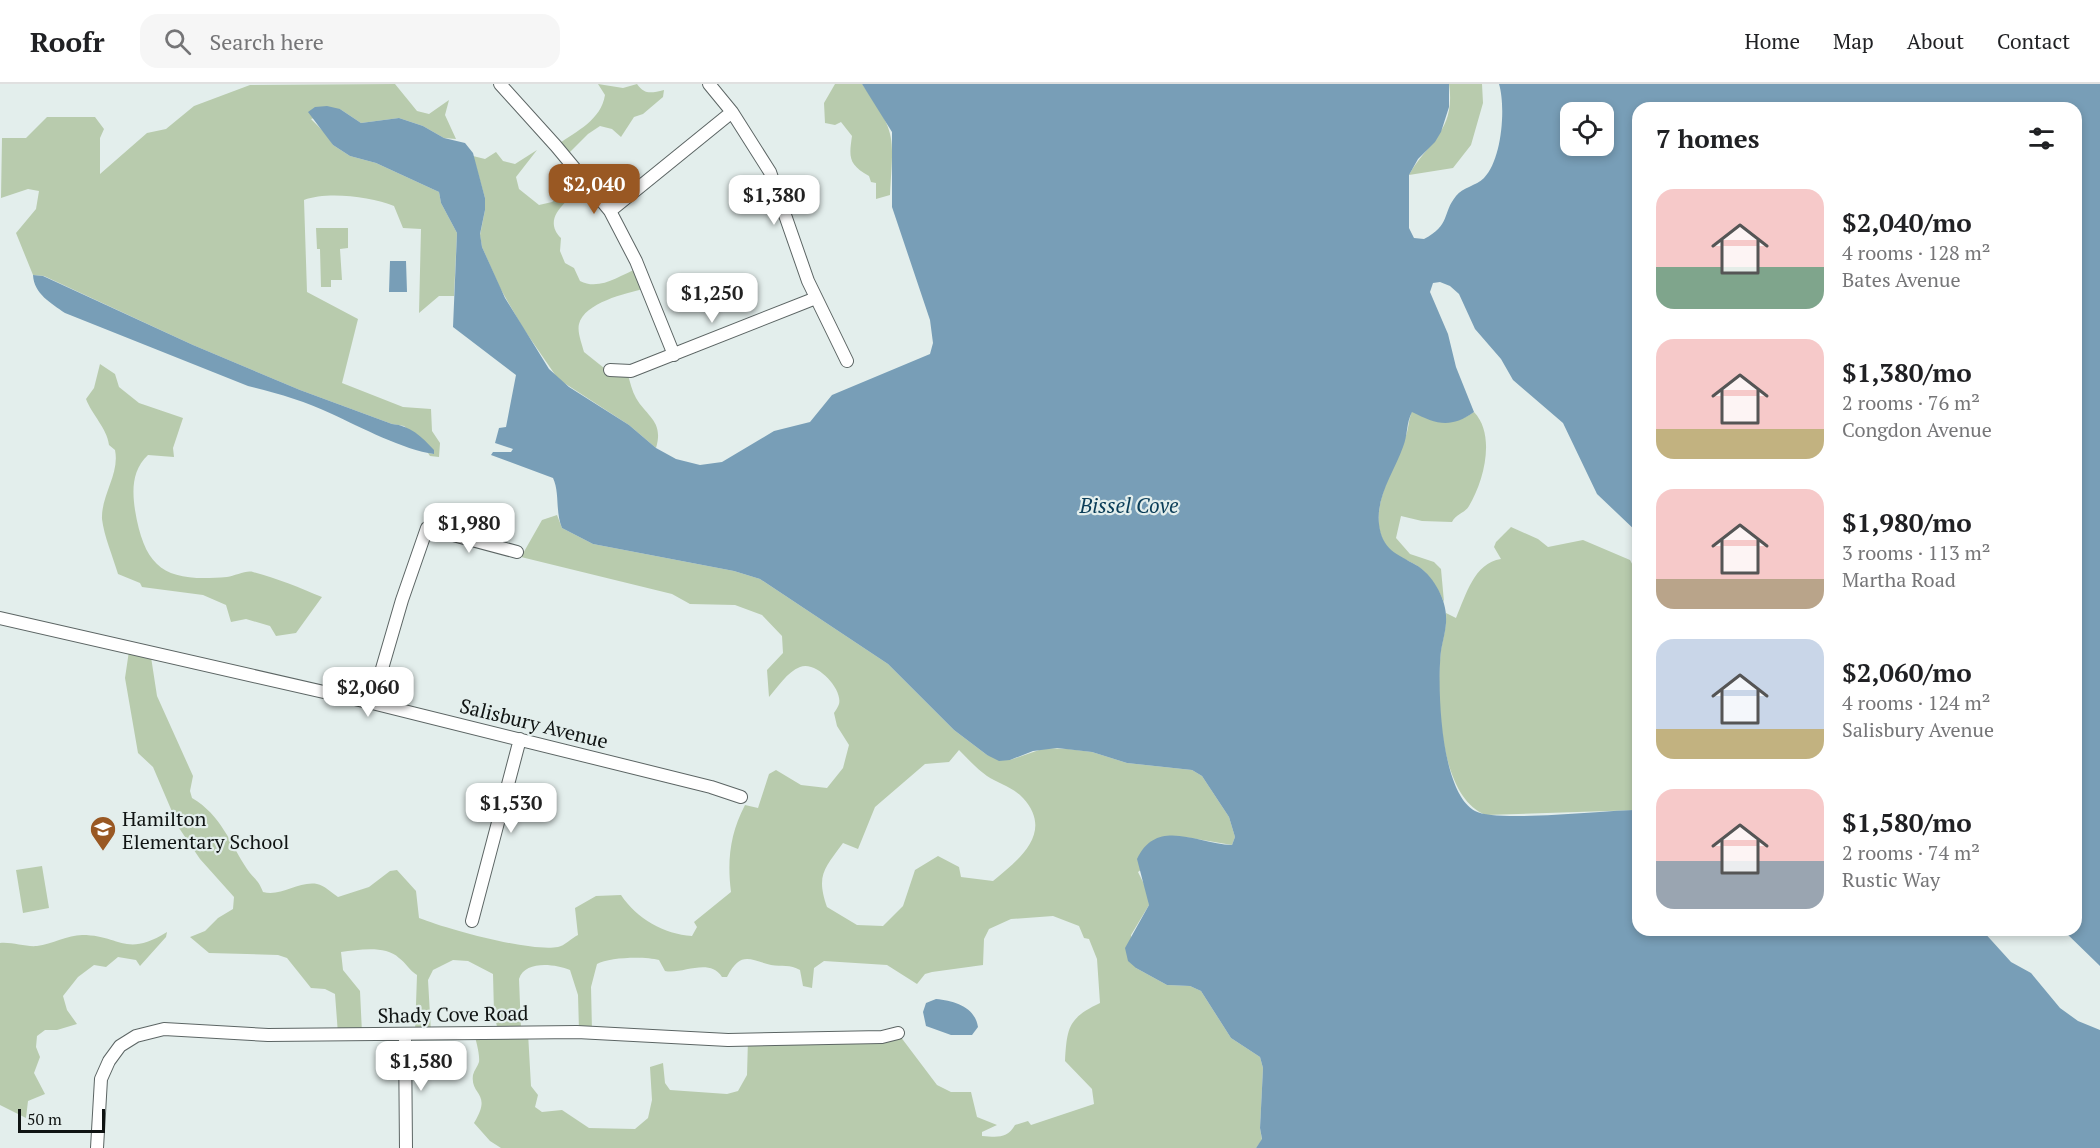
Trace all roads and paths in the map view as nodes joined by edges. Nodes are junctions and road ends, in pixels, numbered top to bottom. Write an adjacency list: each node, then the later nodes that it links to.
1 (500, 84): 4 (street)
2 (709, 84): 3 (street)
3 (732, 112): 4 (street); 5 (street)
4 (610, 211): 6 (street)
5 (816, 298): 6 (street); 7 (street)
6 (674, 355): 8 (street)
7 (847, 361)
8 (610, 370)
9 (517, 552): 11 (street)
10 (0, 618): 11 (street, Salisbury Avenue)
11 (372, 703): 12 (street, Salisbury Avenue)
12 (520, 740): 13 (street, Salisbury Avenue); 14 (street)
13 (741, 797)
14 (472, 921)
15 (898, 1033): 16 (street, Shady Cove Road)
16 (405, 1035): 17 (street, Shady Cove Road); 18 (street)
17 (97, 1148)
18 (406, 1148)

